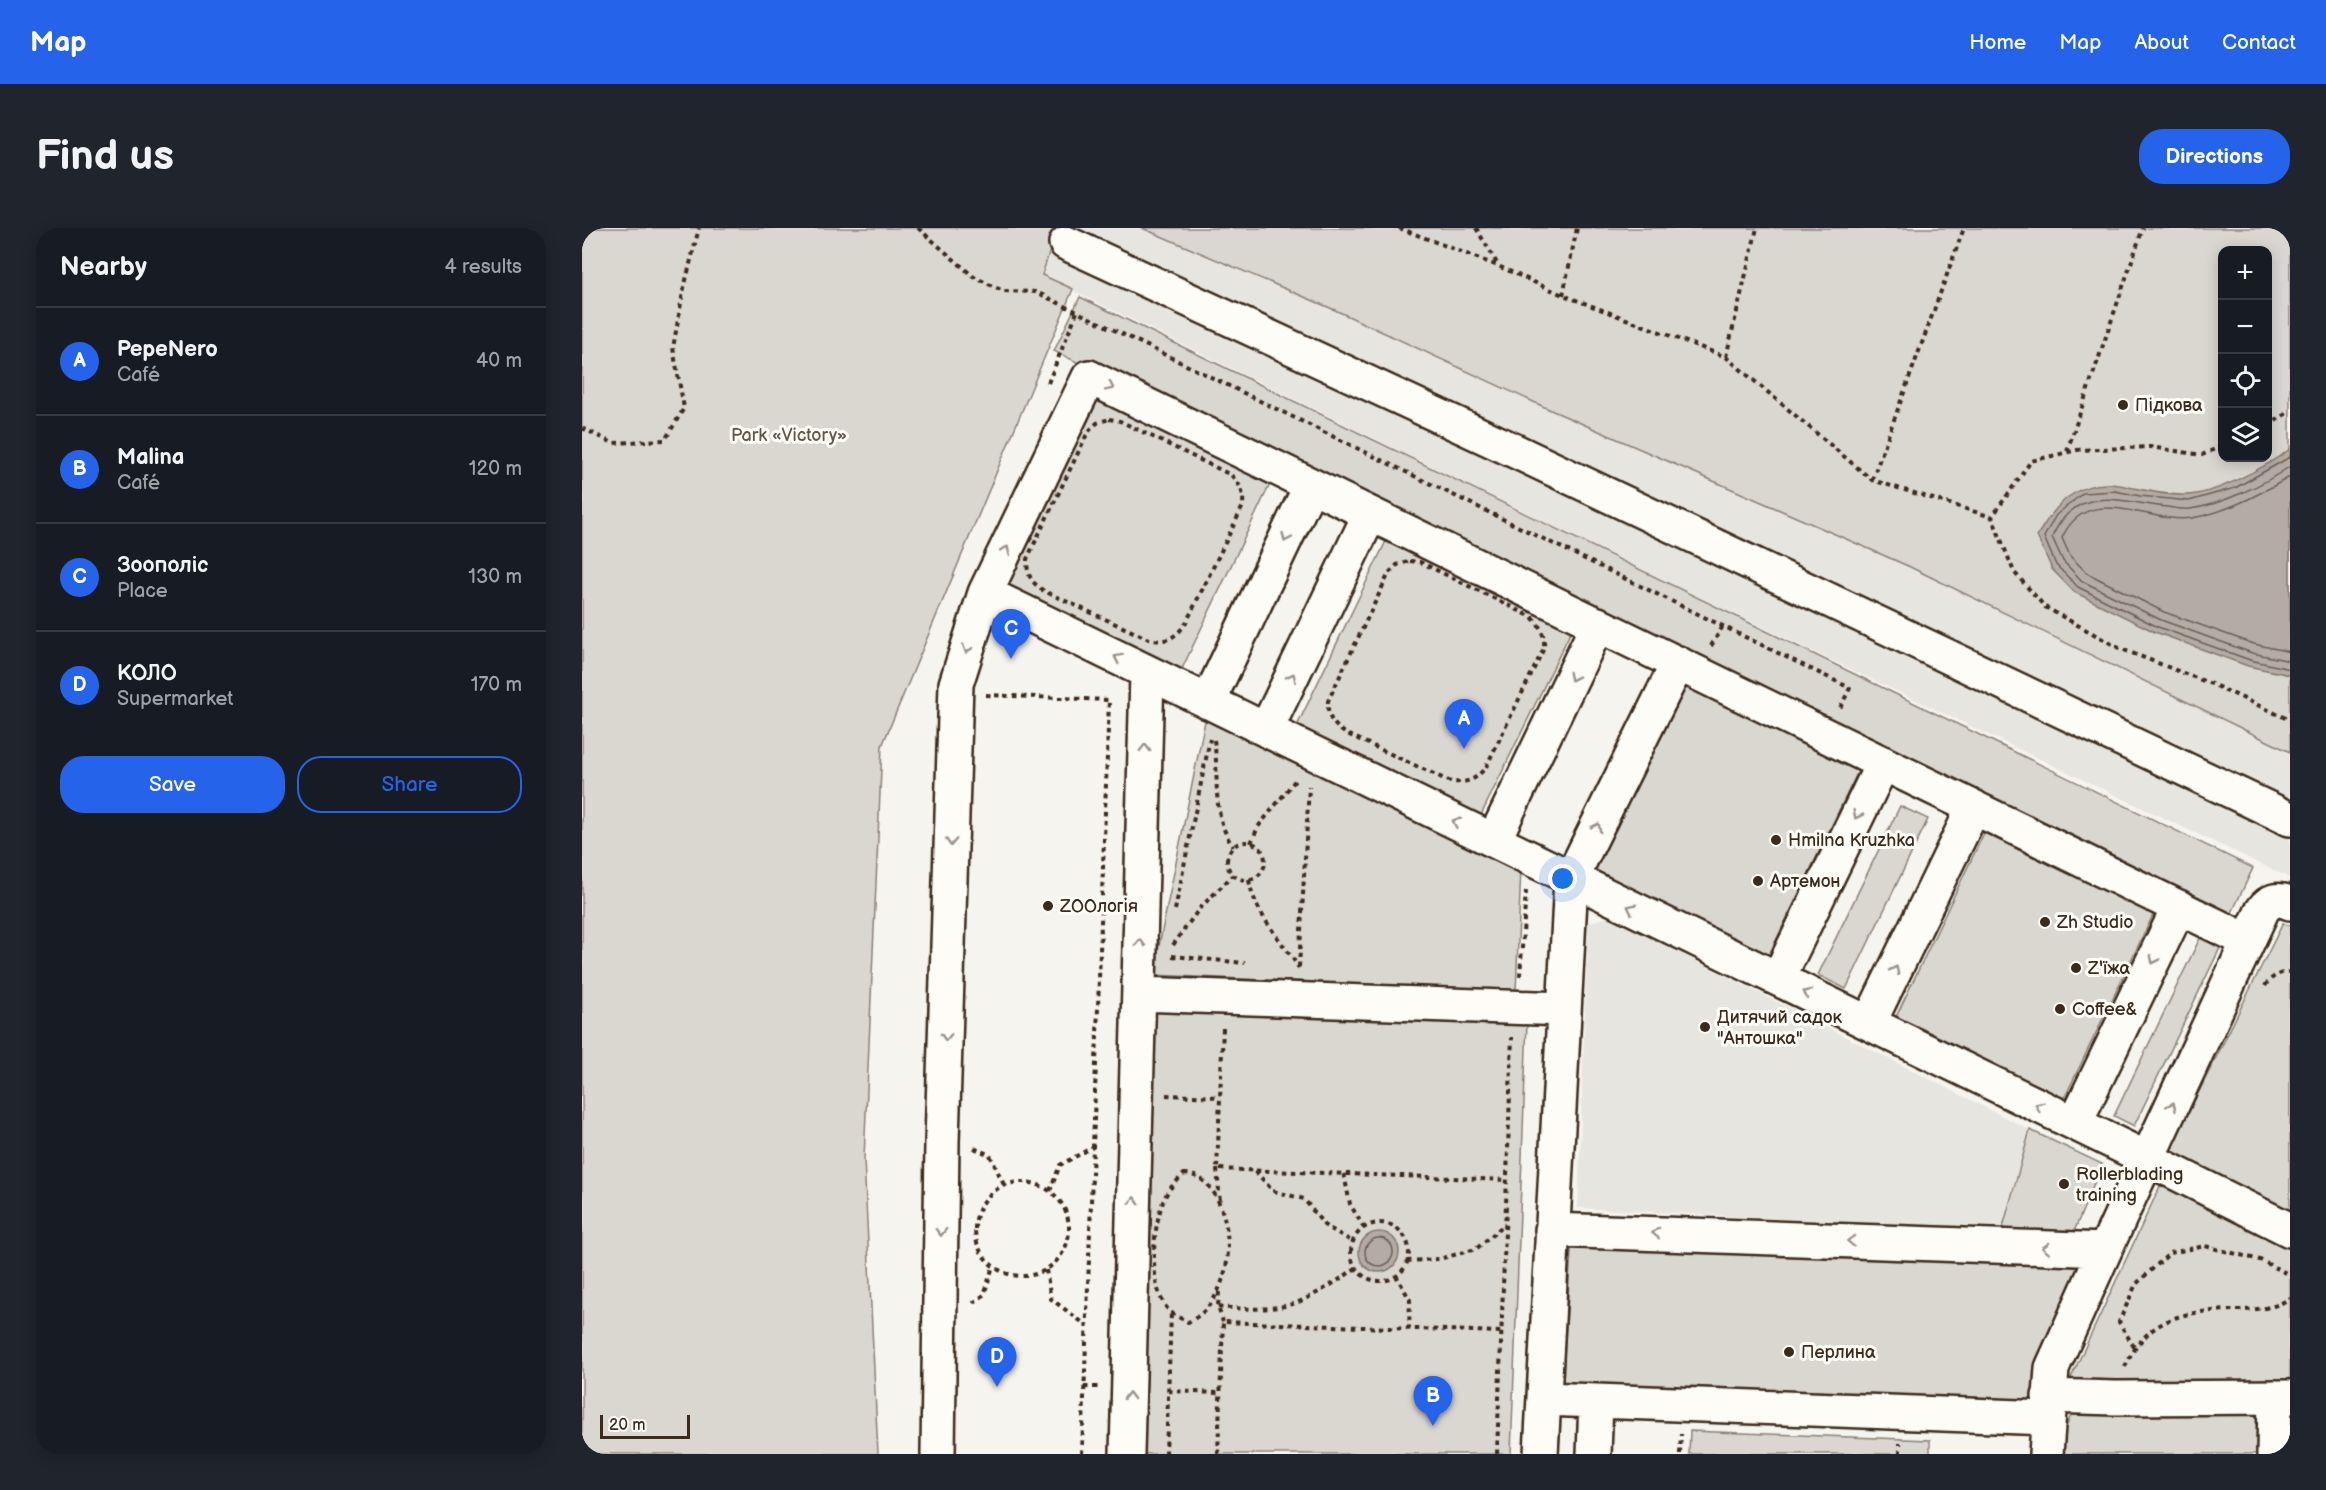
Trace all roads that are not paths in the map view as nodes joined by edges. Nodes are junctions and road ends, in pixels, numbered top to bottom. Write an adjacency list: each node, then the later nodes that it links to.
1 (1066, 243): 12 (lane)
2 (1311, 485): 3 (lane); 4 (lane, one-way to 2); 8 (lane, one-way to 8)
3 (1370, 514): 5 (lane); 9 (lane, one-way to 3)
4 (985, 593): 7 (lane, one-way to 4); 31 (lane, one-way to 31)
5 (1598, 624): 6 (lane); 13 (lane, one-way to 13)
6 (1678, 663): 10 (lane); 14 (lane, one-way to 6)
7 (1147, 673): 8 (lane); 19 (lane, one-way to 7)
8 (1210, 715): 9 (lane)
9 (1266, 730): 13 (lane, one-way to 9)
10 (1882, 763): 11 (lane); 18 (lane, one-way to 18)
11 (1974, 807): 16 (lane); 21 (lane, one-way to 11)
12 (2290, 819)
13 (1494, 840): 14 (lane)
14 (1571, 879): 18 (lane, one-way to 14); 20 (lane)
15 (2290, 903): 17 (lane)
16 (2180, 907): 17 (lane); 22 (lane, one-way to 22)
17 (2248, 941): 23 (lane, one-way to 17)
18 (1778, 979): 21 (lane, one-way to 18)
19 (1139, 994): 20 (lane); 32 (lane, one-way to 19)
20 (1564, 1009): 24 (lane)
21 (1869, 1023): 22 (lane, one-way to 21)
22 (2075, 1123): 23 (lane)
23 (2148, 1159): 25 (lane); 26 (lane)
24 (1552, 1230): 26 (lane, one-way to 24); 28 (lane)
25 (2290, 1230)
26 (2105, 1250): 30 (lane)
27 (2283, 1397): 30 (lane); 36 (lane)
28 (1544, 1399): 29 (lane); 33 (lane)
29 (1596, 1401): 30 (lane); 34 (lane)
30 (2048, 1407): 35 (lane)
31 (938, 1454)
32 (1127, 1454)
33 (1541, 1454)
34 (1594, 1454)
35 (2046, 1454)
36 (2274, 1454)

